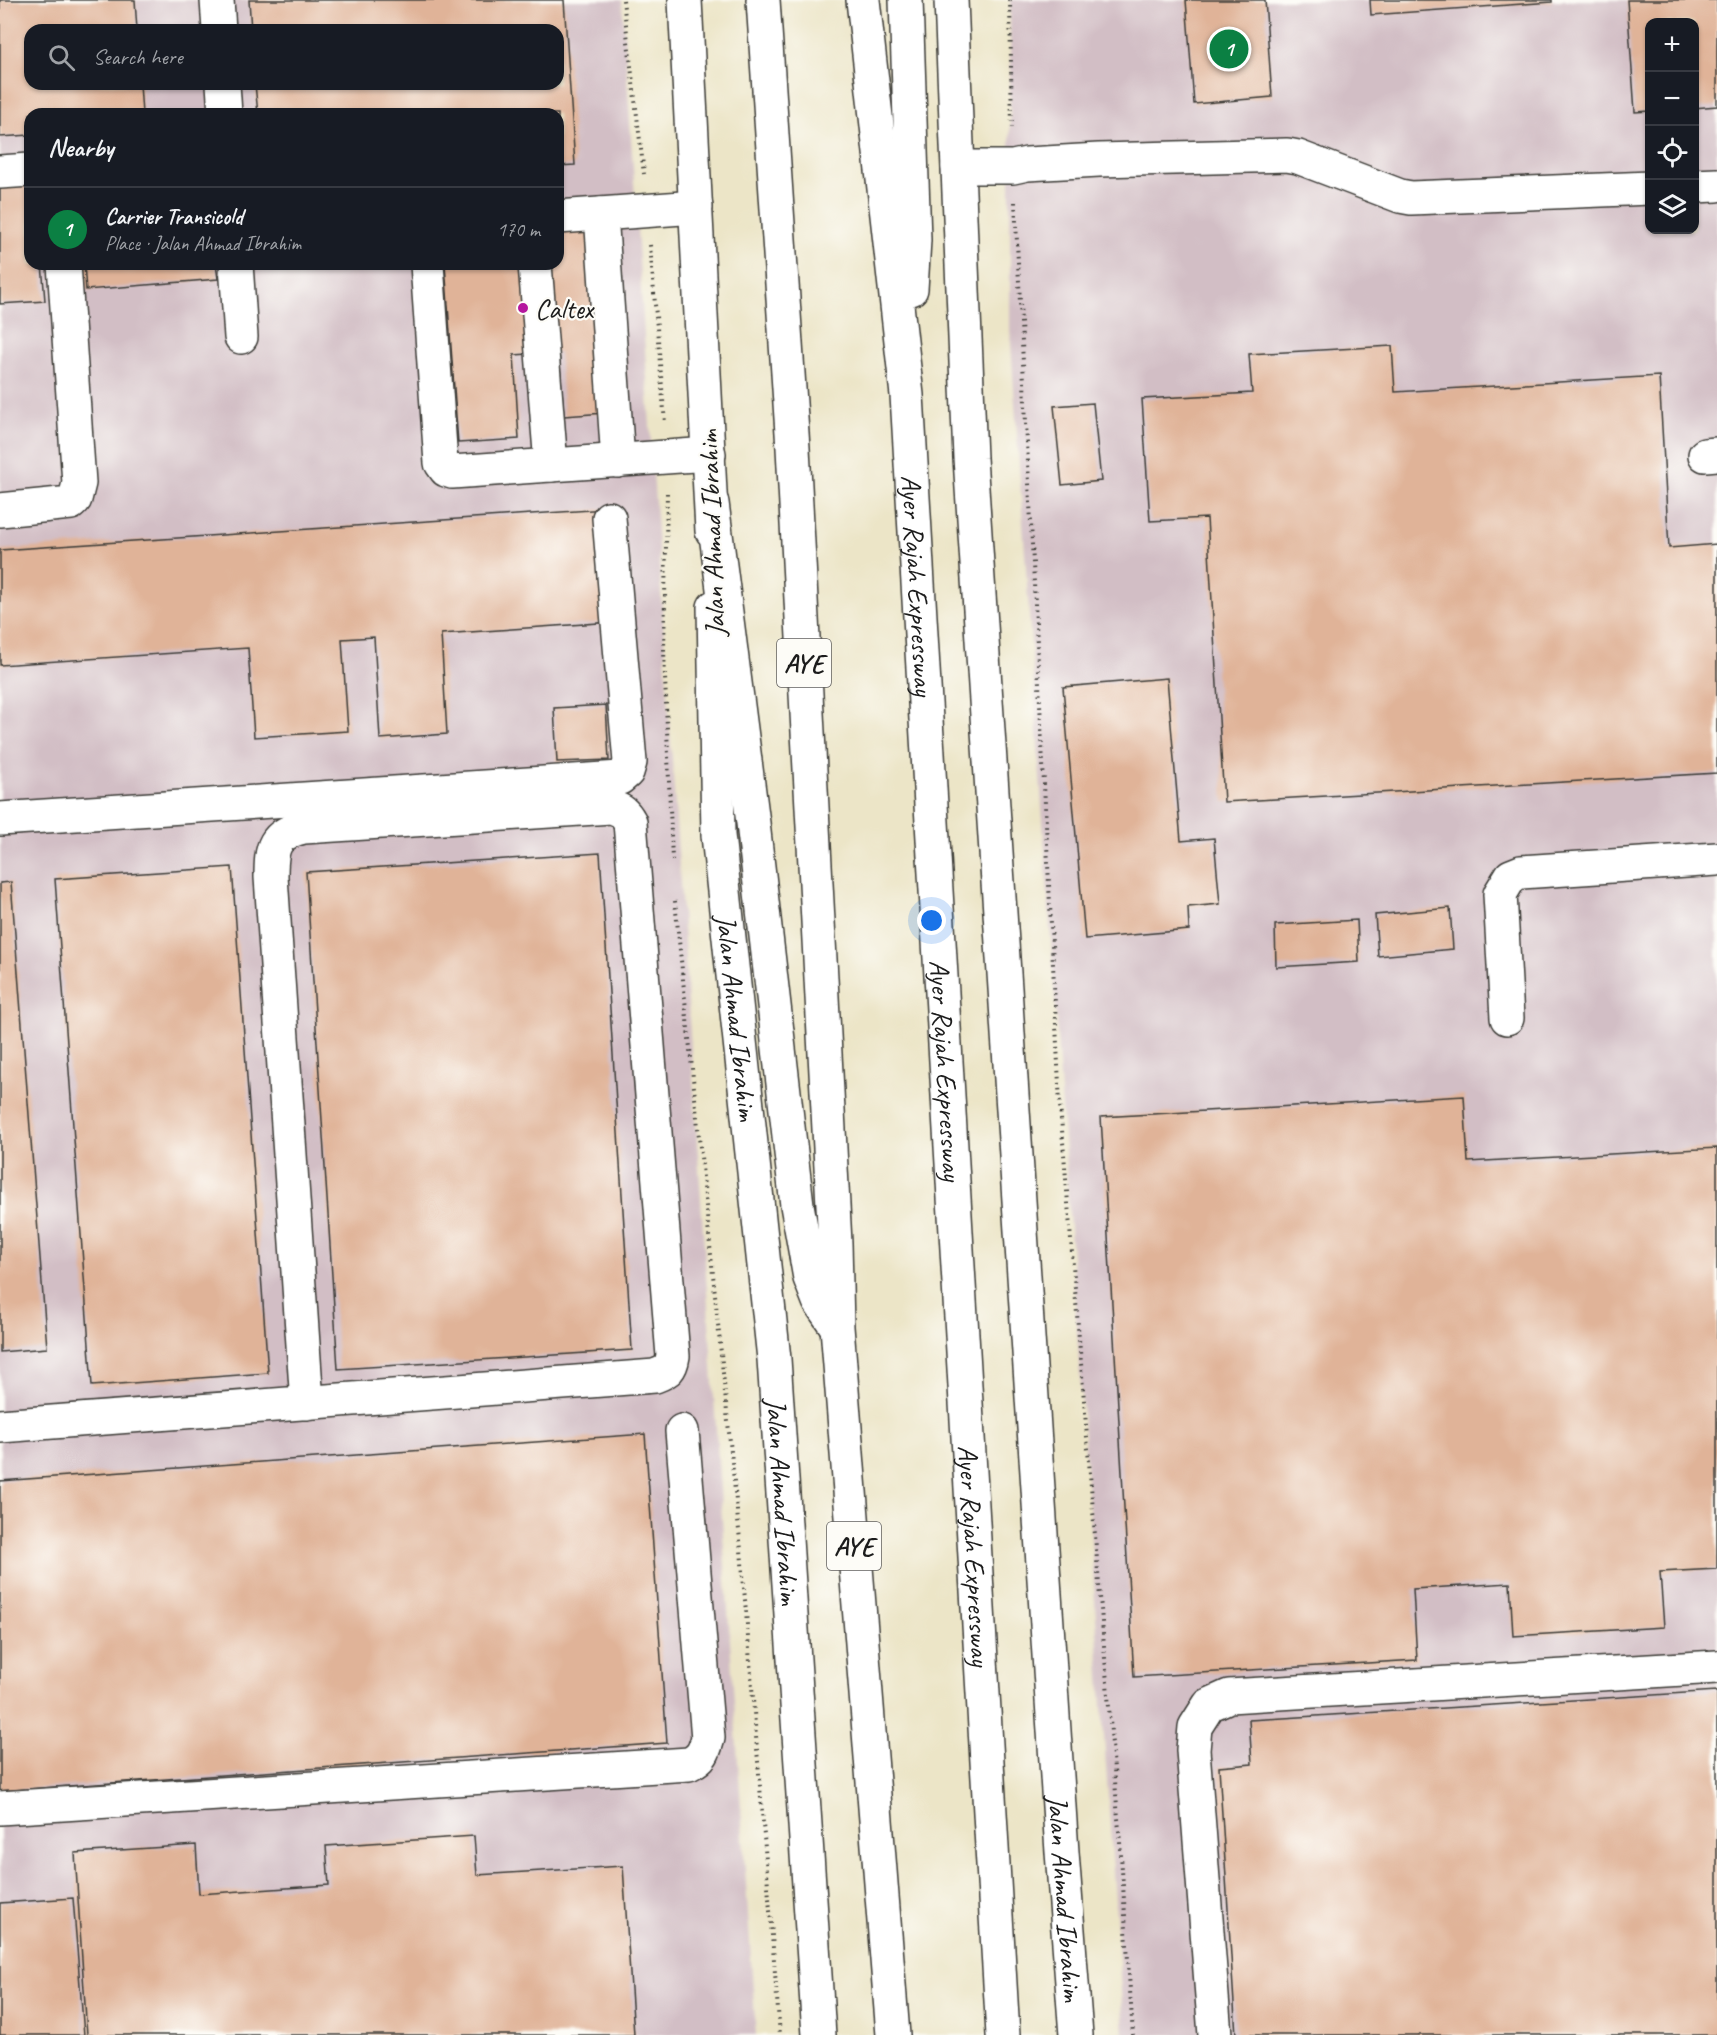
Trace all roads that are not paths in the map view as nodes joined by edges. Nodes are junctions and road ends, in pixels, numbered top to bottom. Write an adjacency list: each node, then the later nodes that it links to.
1 (217, 0): 7 (main road)
2 (685, 0): 16 (main road, Jalan Ahmad Ibrahim)
3 (763, 0): 34 (main road, AYE)
4 (863, 0): 24 (main road, Ayer Rajah Expressway)
5 (906, 0): 24 (main road)
6 (951, 0): 10 (main road, Jalan Ahmad Ibrahim)
7 (219, 24)
8 (223, 90): 9 (main road)
9 (225, 108)
10 (958, 167): 15 (main road); 43 (main road, Jalan Ahmad Ibrahim)
11 (24, 170): 12 (main road)
12 (0, 172)
13 (1717, 185): 14 (main road)
14 (1699, 186)
15 (1645, 188)
16 (696, 207): 17 (main road); 25 (main road, Jalan Ahmad Ibrahim)
17 (601, 214): 18 (main road); 26 (main road)
18 (564, 217)
19 (64, 270): 29 (main road)
20 (236, 270): 23 (main road)
21 (428, 270): 27 (main road)
22 (536, 270): 27 (main road)
23 (241, 337)
24 (907, 395): 42 (main road, Ayer Rajah Expressway)
25 (709, 454): 26 (main road); 28 (main road, Jalan Ahmad Ibrahim)
26 (618, 461): 27 (main road)
27 (551, 465)
28 (712, 503): 34 (main road); 40 (main road, Jalan Ahmad Ibrahim)
29 (0, 510)
30 (609, 518): 31 (main road)
31 (0, 819)
32 (1717, 859): 33 (main road)
33 (1507, 1018)
34 (837, 1327): 41 (main road, AYE)
35 (307, 1402): 35 (main road); 36 (main road)
36 (0, 1426)
37 (682, 1431): 39 (main road)
38 (1717, 1667): 44 (main road)
39 (0, 1808)
40 (819, 2035)
41 (892, 2035)
42 (1003, 2035)
43 (1076, 2035)
44 (1215, 2035)

